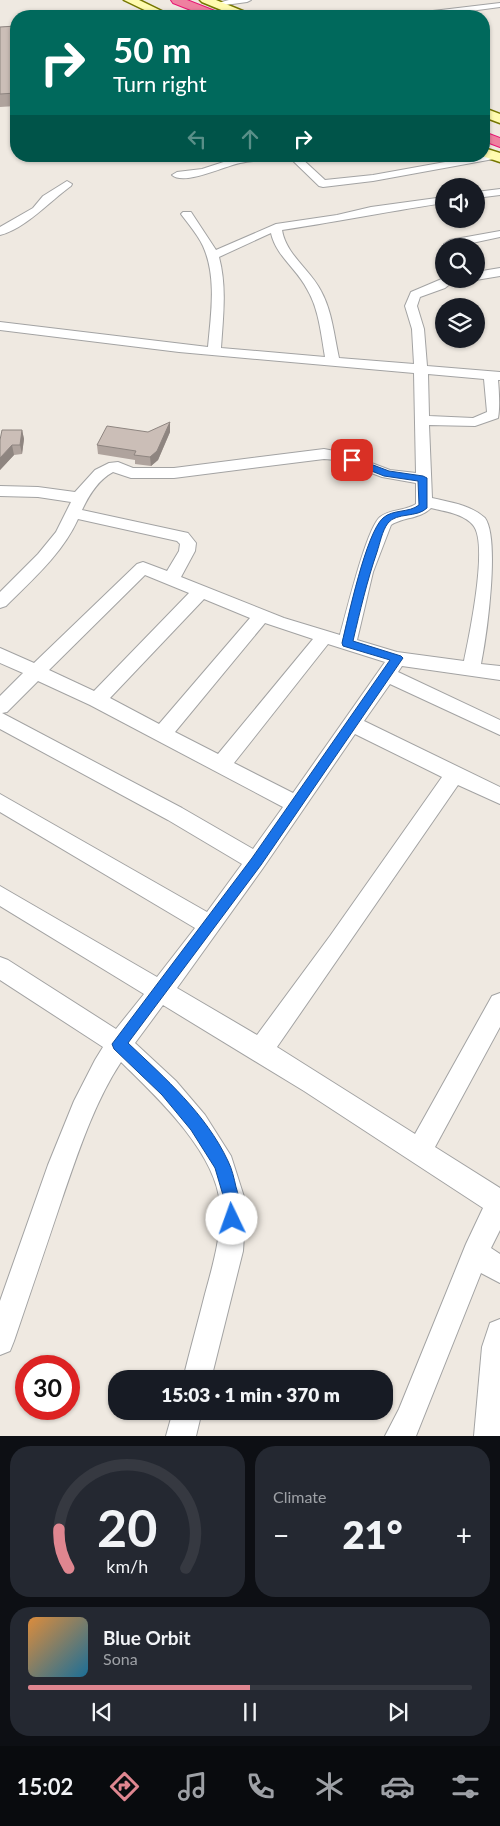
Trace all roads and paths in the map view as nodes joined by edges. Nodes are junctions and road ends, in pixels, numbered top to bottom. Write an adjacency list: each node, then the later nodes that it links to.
1 (130, 0): 7 (street)
2 (157, 0): 8 (highway)
3 (177, 0): 9 (highway)
4 (206, 0): 9 (street)
5 (247, 0): 9 (street)
6 (500, 5): 10 (street)
7 (152, 10)
8 (180, 10)
9 (217, 10)
10 (462, 10)
11 (233, 162): 14 (street)
12 (300, 162): 13 (street)
13 (448, 162)
14 (177, 175)
15 (67, 184): 21 (street)
16 (500, 192): 17 (street)
17 (485, 194)
18 (435, 201): 20 (street)
19 (187, 214): 24 (street)
20 (276, 228): 24 (street); 30 (street)
21 (0, 232)
22 (500, 234): 23 (street)
23 (480, 238)
24 (212, 256): 29 (street)
25 (500, 272): 26 (street)
26 (485, 274)
27 (435, 286): 31 (street)
28 (0, 326): 29 (street)
29 (214, 351): 30 (street)
30 (333, 362): 31 (street)
31 (421, 370): 32 (street); 33 (street)
32 (495, 375): 33 (street)
33 (422, 420): 34 (street)
34 (423, 478): 36 (street); 37 (street)
35 (0, 491): 36 (street)
36 (79, 498): 38 (street)
37 (425, 501): 39 (street); 45 (street)
38 (72, 513): 40 (street); 42 (street)
39 (494, 559): 48 (street)
40 (171, 580): 41 (street); 50 (street)
41 (200, 592): 43 (street); 51 (street)
42 (0, 602)
43 (262, 616): 44 (street); 56 (street)
44 (325, 636): 45 (street); 57 (street)
45 (347, 643): 47 (street)
46 (0, 655): 50 (street)
47 (392, 666): 48 (street); 54 (street); 55 (street)
48 (471, 670): 49 (street)
49 (500, 673)
50 (37, 674): 51 (street); 52 (street)
51 (97, 700): 56 (street)
52 (0, 707)
53 (0, 720): 62 (street)
54 (352, 724): 58 (street); 61 (street)
55 (500, 728)
56 (162, 734): 57 (street)
57 (221, 765): 61 (street)
58 (456, 774): 59 (street); 69 (street)
59 (500, 796)
60 (0, 802): 64 (street)
61 (296, 804): 62 (street)
62 (256, 862): 64 (street)
63 (0, 895): 66 (street)
64 (209, 925): 66 (street)
65 (0, 967): 68 (street)
66 (160, 991): 68 (street); 69 (street)
67 (500, 1004): 70 (street)
68 (119, 1044): 75 (street); 76 (street)
69 (260, 1051): 70 (street)
70 (419, 1151): 71 (street)
71 (500, 1202): 72 (street)
72 (475, 1253): 73 (street); 79 (street)
73 (500, 1270)
74 (500, 1332): 80 (street)
75 (0, 1341)
76 (199, 1370)
77 (185, 1420): 78 (street)
78 (181, 1436)
79 (400, 1436)
80 (489, 1436)

